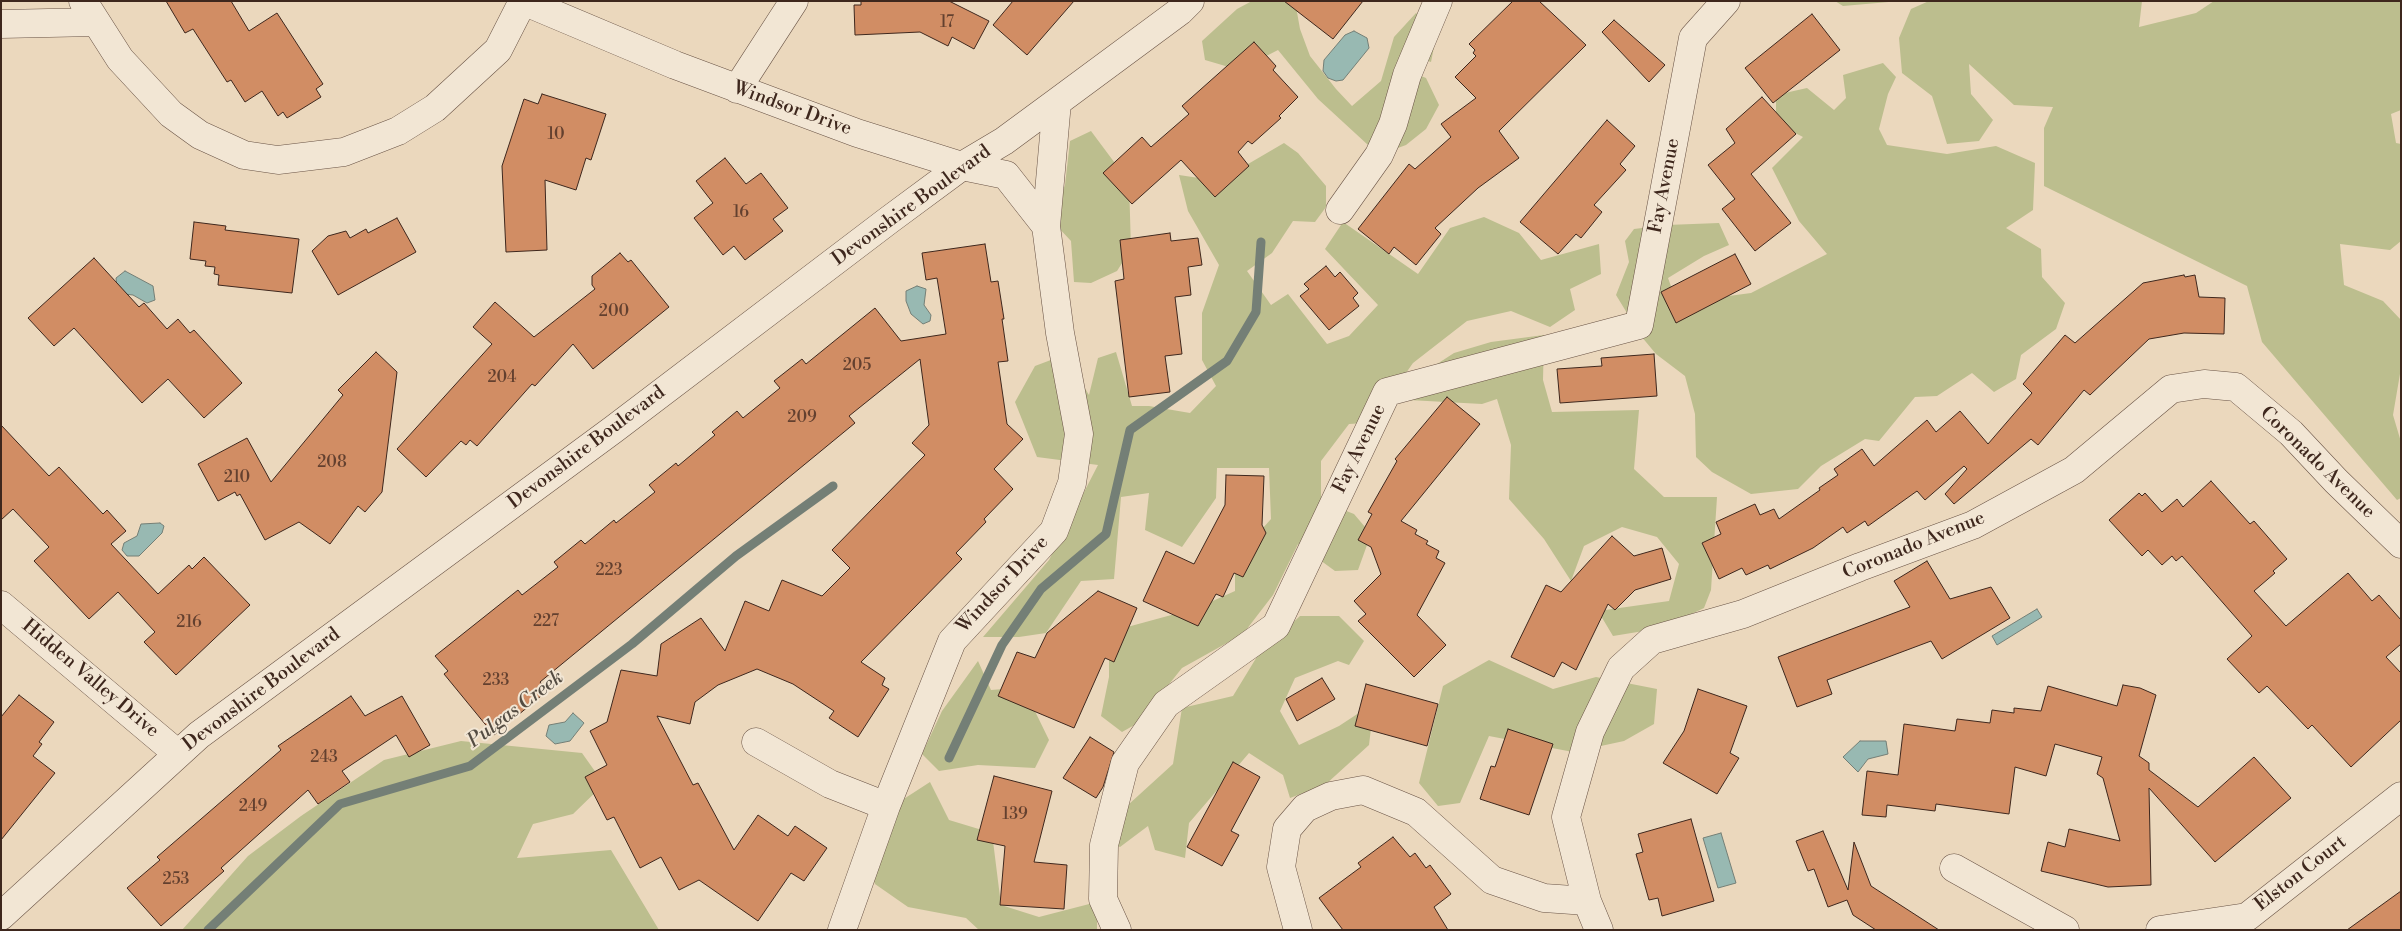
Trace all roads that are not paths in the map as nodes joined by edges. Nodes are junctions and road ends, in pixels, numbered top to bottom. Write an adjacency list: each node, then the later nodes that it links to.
1 (794, 1): 8 (street)
2 (1190, 1): 9 (street, Devonshire Boulevard)
3 (1438, 1): 11 (street)
4 (1726, 1): 23 (street, Fay Avenue)
5 (523, 2): 6 (street); 8 (street, Windsor Drive)
6 (90, 11): 7 (street)
7 (1, 24)
8 (737, 89): 10 (street, Windsor Drive)
9 (1057, 102): 10 (street, Devonshire Boulevard); 12 (street, Windsor Drive)
10 (962, 166): 12 (street, Windsor Drive); 16 (street, Devonshire Boulevard)
11 (1340, 210)
12 (1046, 226): 18 (street, Windsor Drive)
13 (2401, 544): 20 (street, Coronado Avenue)
14 (1, 605): 16 (street, Hidden Valley Drive)
15 (756, 742): 18 (street)
16 (178, 754): 21 (street, Devonshire Boulevard)
17 (2401, 796): 27 (street, Elston Court)
18 (886, 806): 22 (street, Windsor Drive)
19 (1954, 868): 26 (street)
20 (1588, 901): 24 (street); 25 (street, Coronado Avenue)
21 (1, 916)
22 (842, 930)
23 (1117, 930)
24 (1298, 930)
25 (1599, 930)
26 (2065, 930)
27 (2160, 930)

